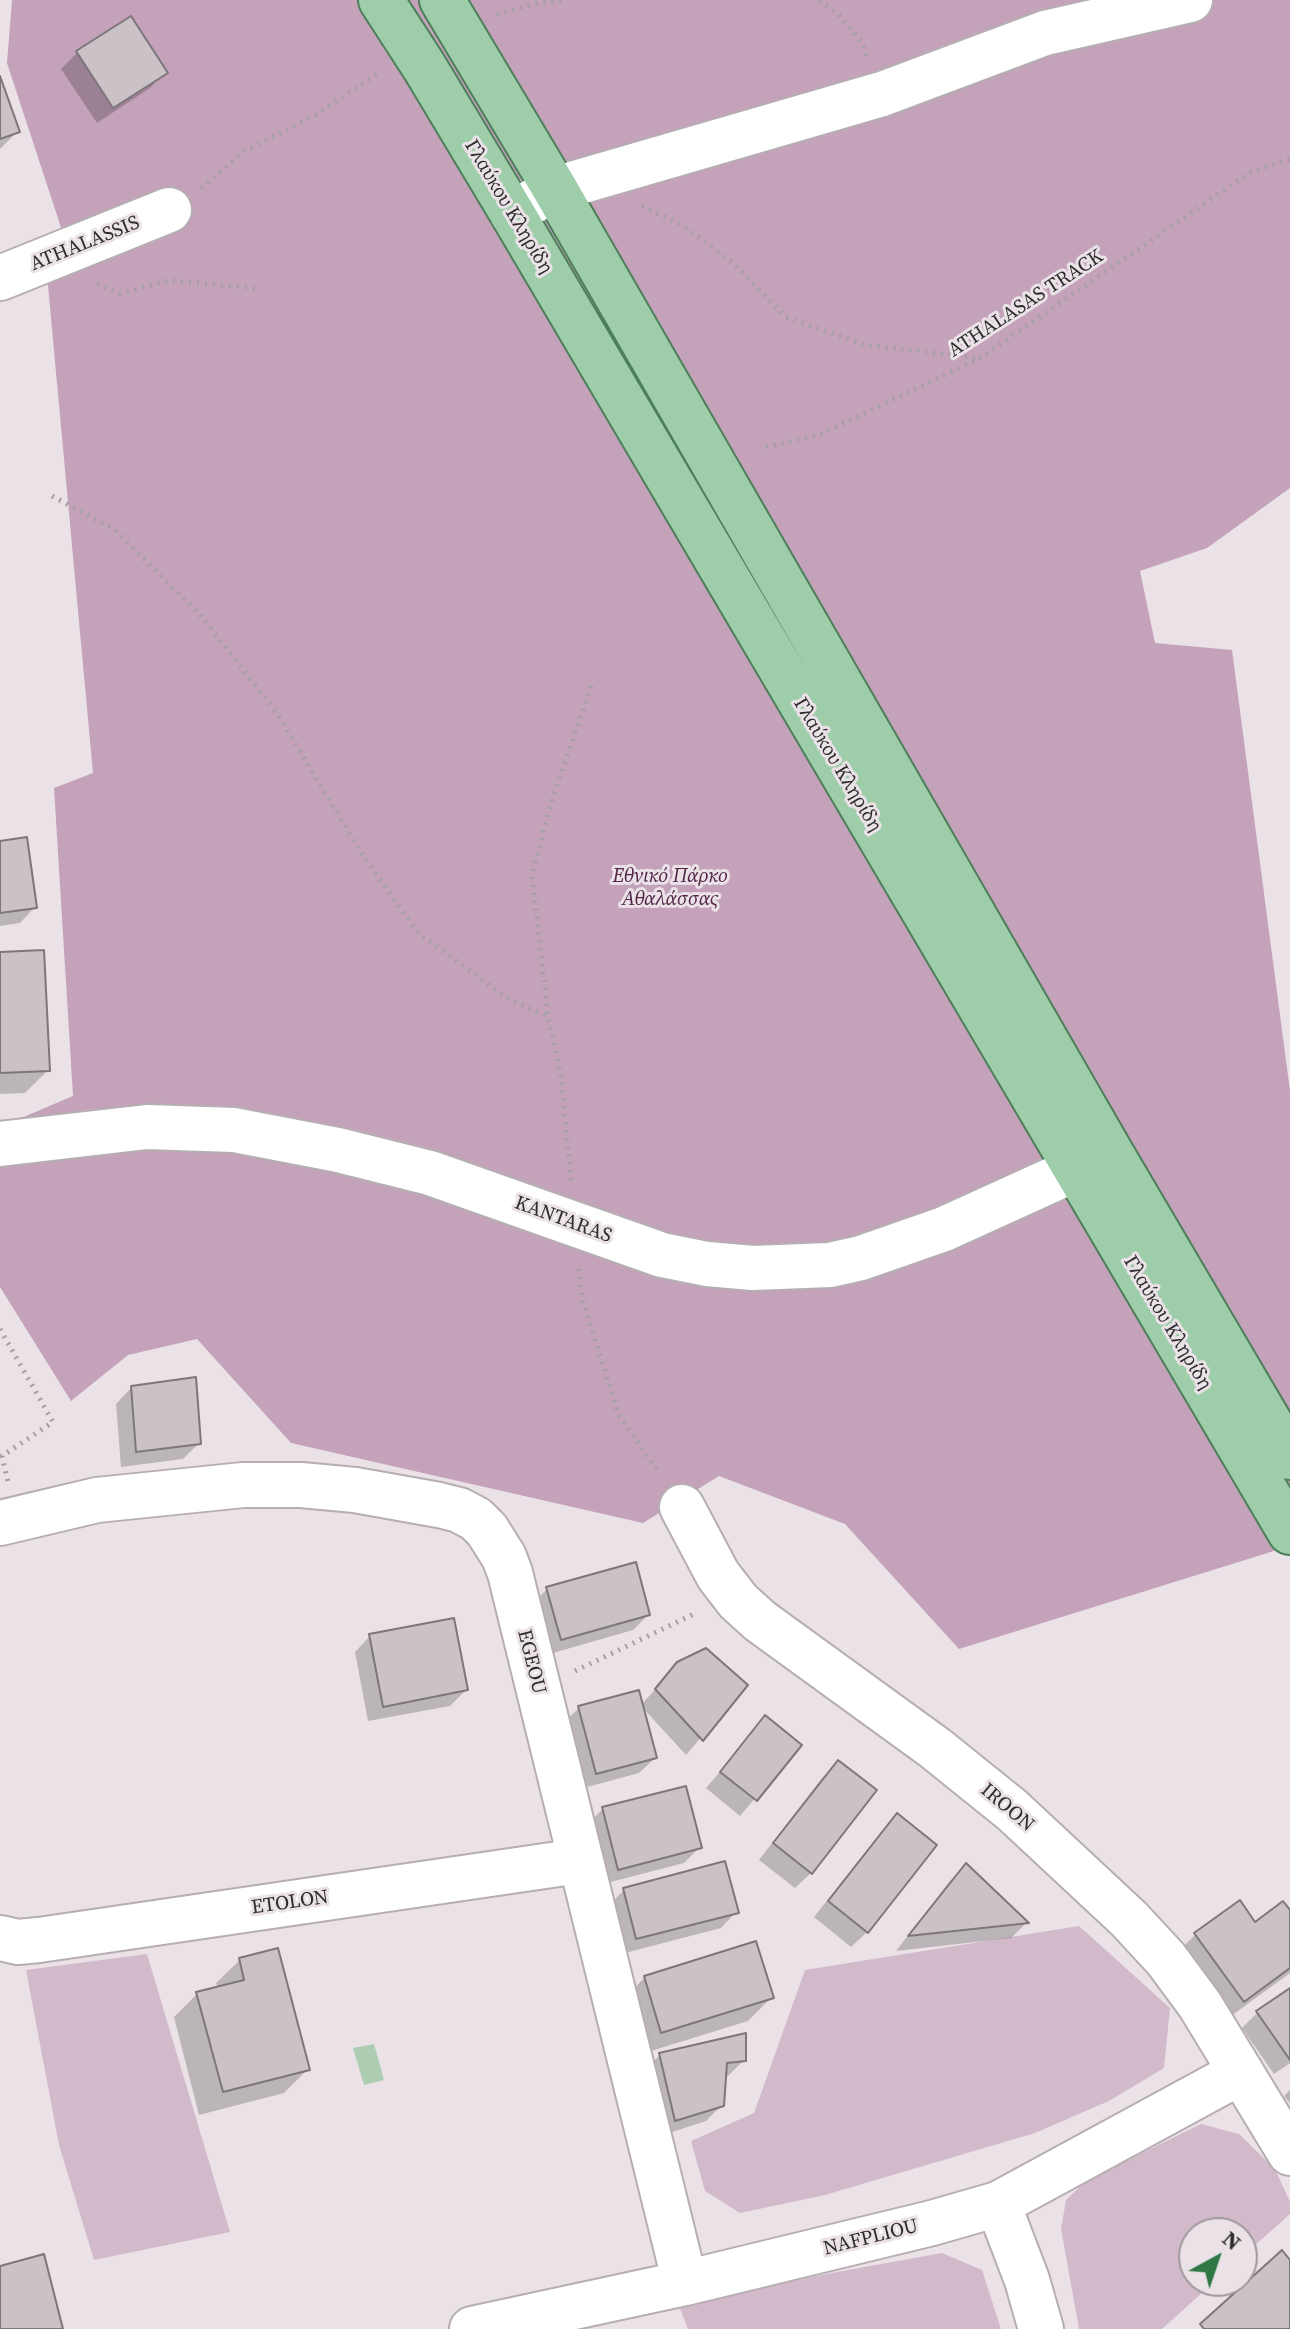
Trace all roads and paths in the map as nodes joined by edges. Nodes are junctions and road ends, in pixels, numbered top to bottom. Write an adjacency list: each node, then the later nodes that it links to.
1 (381, 0): 12 (main road, Γλαύκου Κληρίδη)
2 (442, 0): 10 (main road, Γλαύκου Κληρίδη)
3 (563, 0): 6 (path)
4 (820, 0): 8 (path)
5 (1190, 0): 8 (street)
6 (492, 17)
7 (386, 69): 11 (path)
8 (882, 94): 10 (street)
9 (1290, 159): 16 (path, ATHALASAS TRACK)
10 (574, 183): 12 (street); 16 (path); 22 (main road, Γλαύκου Κληρίδη)
11 (169, 210): 13 (street, ATHALASSIS)
12 (512, 213): 22 (main road, Γλαύκου Κληρίδη)
13 (75, 248): 14 (street, ATHALASSIS); 15 (path)
14 (0, 278)
15 (259, 289)
16 (980, 358): 17 (path, ATHALASAS TRACK)
17 (766, 447)
18 (52, 496): 20 (path)
19 (592, 685): 20 (path)
20 (548, 1016): 23 (path)
21 (0, 1144): 23 (street, KANTARAS)
22 (1093, 1161): 23 (street, KANTARAS); 25 (main road, Γλαύκου Κληρίδη); 28 (main road, Γλαύκου Κληρίδη)
23 (575, 1224): 26 (path)
24 (0, 1329): 27 (path)
25 (1290, 1457)
26 (682, 1507): 29 (street, IROON)
27 (9, 1521): 30 (street, EGEOU)
28 (1290, 1532)
29 (733, 1595): 30 (path); 33 (street, IROON)
30 (538, 1689): 31 (street, EGEOU)
31 (579, 1861): 32 (street, ETOLON); 36 (street, EGEOU)
32 (0, 1938)
33 (1241, 2072): 34 (street, IROON); 35 (street, NAFPLIOU)
34 (1290, 2153)
35 (998, 2204): 36 (street, NAFPLIOU); 38 (street)
36 (685, 2283): 37 (street, NAFPLIOU)
37 (472, 2329)
38 (1041, 2329)

